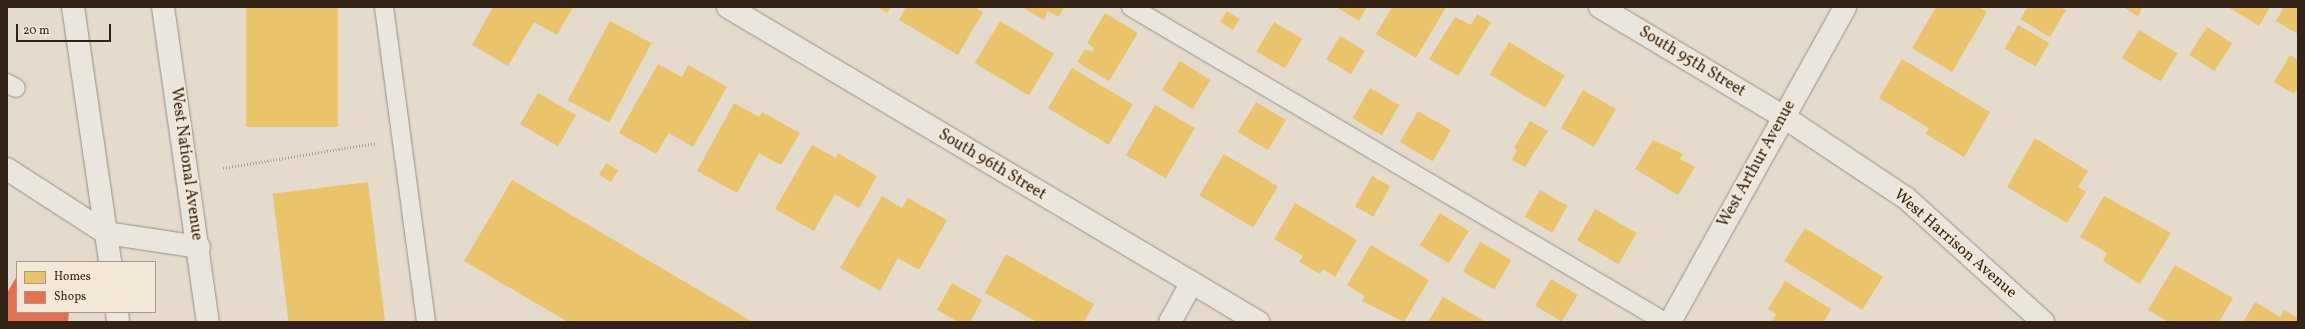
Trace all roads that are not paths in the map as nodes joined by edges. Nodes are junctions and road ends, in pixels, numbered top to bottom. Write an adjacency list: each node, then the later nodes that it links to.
1 (73, 7): 10 (street)
2 (163, 7): 11 (street, West National Avenue)
3 (384, 7): 15 (lane)
4 (728, 7): 13 (street, South 96th Street)
5 (1131, 7): 18 (lane)
6 (1600, 7): 8 (street, South 95th Street)
7 (1845, 7): 8 (street, West Arthur Avenue)
8 (1784, 117): 19 (street, West Arthur Avenue); 20 (street, West Harrison Avenue)
9 (7, 170): 10 (street)
10 (106, 233): 11 (street); 12 (street)
11 (199, 247): 14 (street, West National Avenue)
12 (110, 261)
13 (1191, 284): 16 (street); 17 (street, South 96th Street)
14 (208, 322)
15 (426, 322)
16 (1170, 322)
17 (1258, 322)
18 (1665, 322)
19 (1670, 322)
20 (2042, 322)

